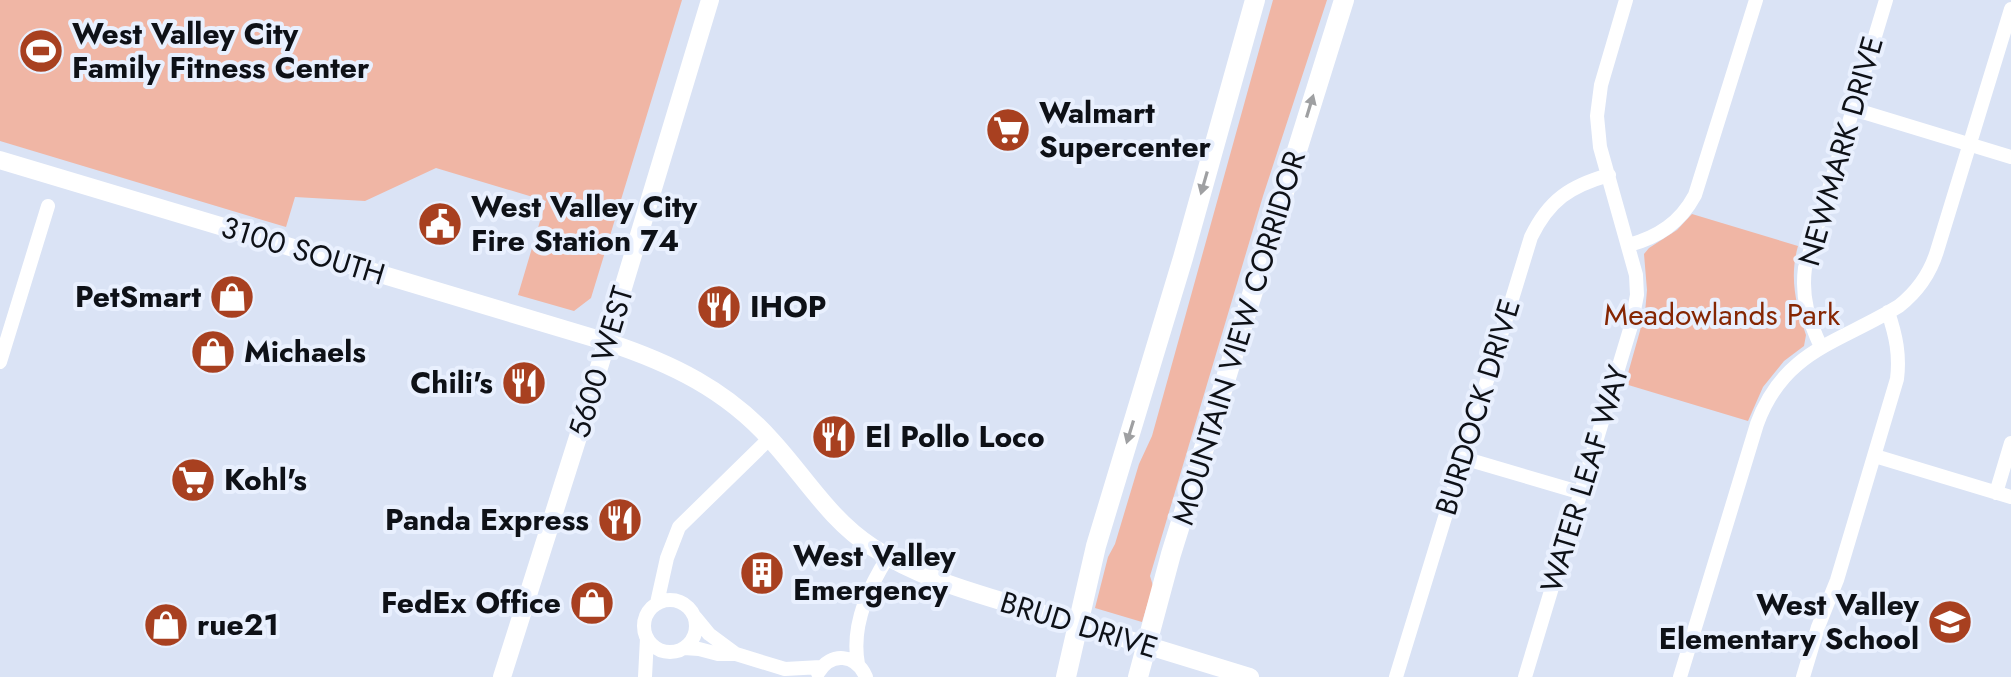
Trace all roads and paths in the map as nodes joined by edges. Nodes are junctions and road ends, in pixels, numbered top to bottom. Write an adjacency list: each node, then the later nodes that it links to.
1 (710, 0): 16 (main road, 5600 WEST)
2 (1255, 0): 36 (highway, one-way to 36)
3 (1344, 0): 42 (highway, MOUNTAIN VIEW CORRIDOR, one-way to 3)
4 (1626, 0): 12 (street, WATER LEAF WAY)
5 (1756, 0): 14 (street)
6 (1886, 0): 8 (street, NEWMARK DRIVE)
7 (2011, 9): 9 (street)
8 (1853, 109): 9 (street); 17 (street, NEWMARK DRIVE)
9 (1970, 144): 10 (street); 15 (street)
10 (2011, 157)
11 (0, 160): 16 (main road, 3100 SOUTH)
12 (1609, 175): 14 (street, WATER LEAF WAY); 22 (street, BURDOCK DRIVE)
13 (48, 206): 18 (street)
14 (1629, 245): 23 (street, WATER LEAF WAY)
15 (1888, 312): 17 (street); 21 (street)
16 (607, 342): 19 (main road, BRUD DRIVE); 41 (main road, 5600 WEST)
17 (1821, 347): 46 (street)
18 (1, 353)
19 (770, 438): 26 (main road, BRUD DRIVE); 27 (street)
20 (2011, 443): 24 (street)
21 (1875, 456): 24 (street); 47 (street)
22 (1463, 458): 23 (street); 44 (street, BURDOCK DRIVE)
23 (1582, 493): 45 (street, WATER LEAF WAY)
24 (1996, 493): 25 (street)
25 (2011, 497)
26 (888, 557): 31 (street); 43 (main road, BRUD DRIVE)
27 (663, 576): 28 (street); 29 (street)
28 (673, 600): 29 (street); 30 (street)
29 (657, 603): 32 (street)
30 (693, 614): 33 (street); 34 (street)
31 (856, 632): 35 (street); 37 (street)
32 (647, 638): 33 (street); 40 (street)
33 (678, 650): 34 (street); 40 (street)
34 (736, 654): 39 (street)
35 (839, 658): 37 (street); 38 (street)
36 (1068, 667)
37 (862, 670)
38 (819, 672): 39 (street)
39 (790, 673)
40 (646, 675)
41 (502, 677)
42 (1138, 677)
43 (1250, 677)
44 (1396, 677)
45 (1525, 677)
46 (1680, 677)
47 (1803, 677)

